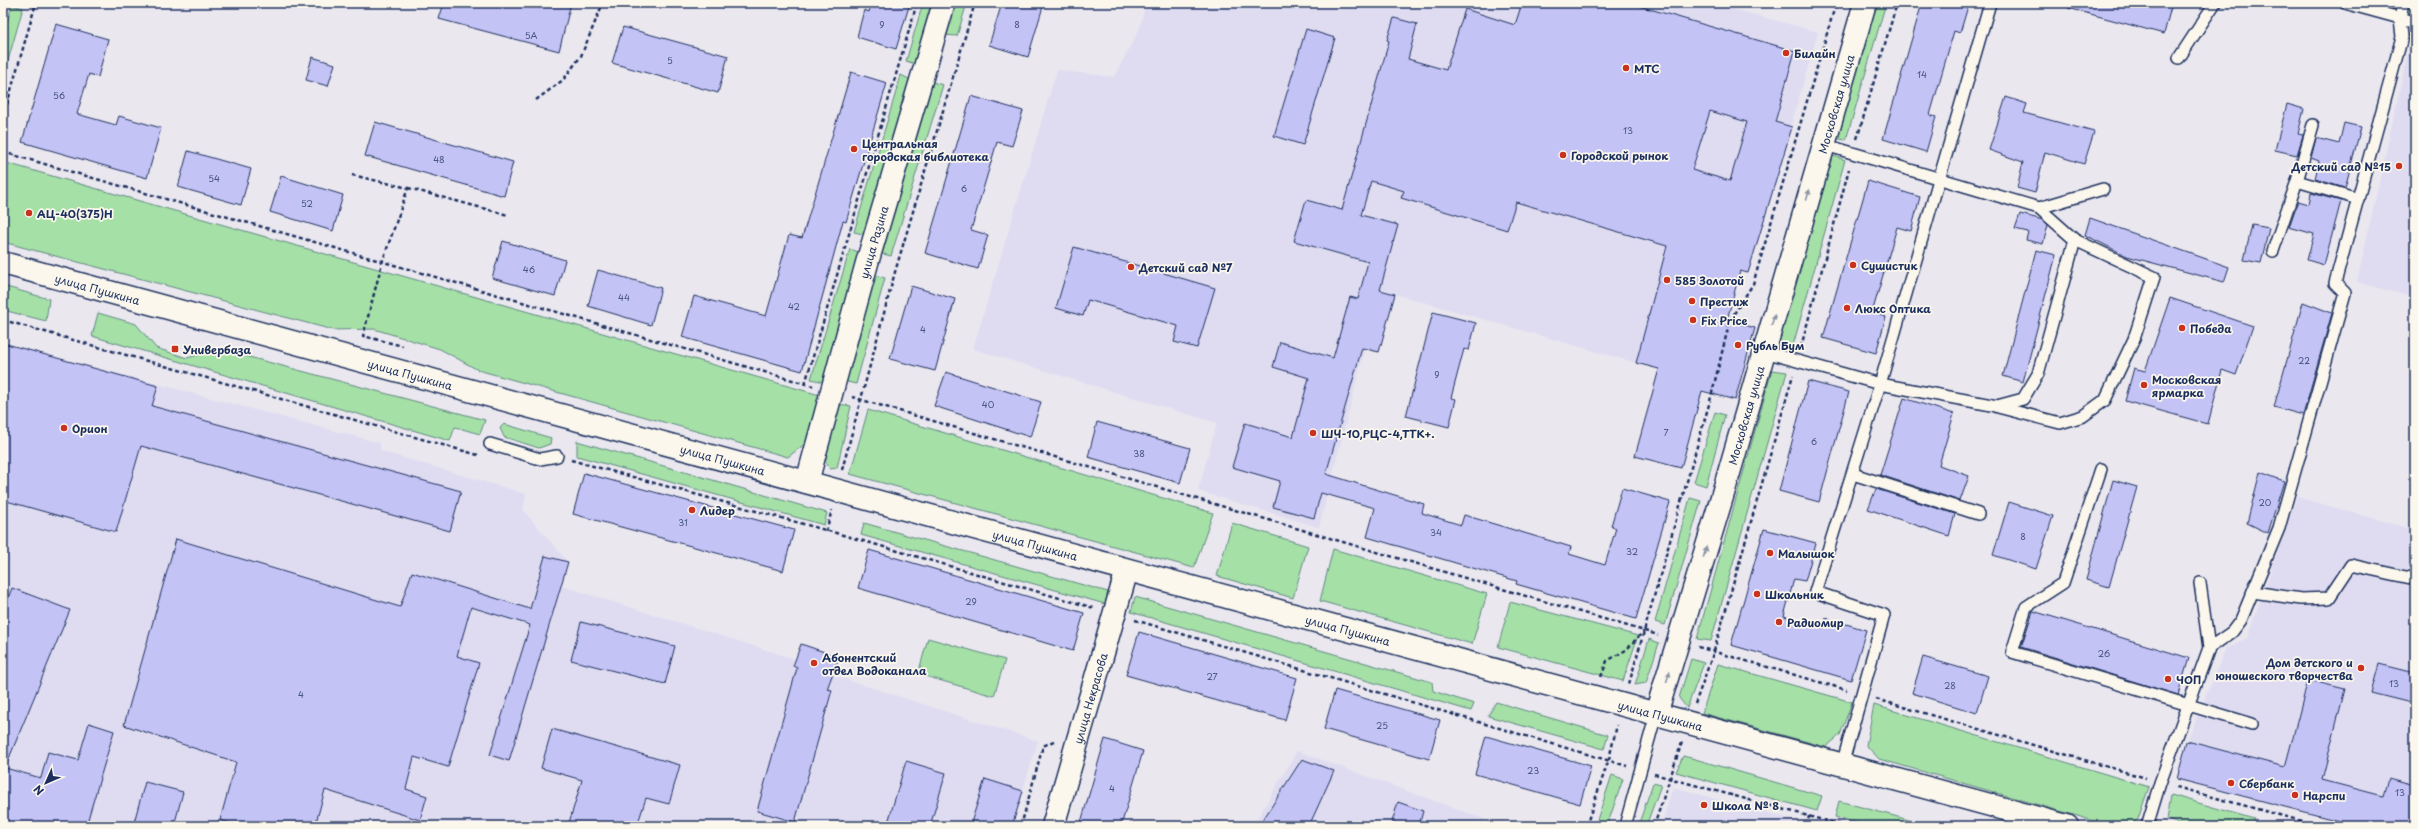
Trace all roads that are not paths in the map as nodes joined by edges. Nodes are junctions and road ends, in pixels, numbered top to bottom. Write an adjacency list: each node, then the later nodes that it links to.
1 (944, 3): 27 (main road, улица Разина)
2 (1865, 3): 11 (main road, Московская улица)
3 (1990, 3): 12 (lane)
4 (2215, 3): 9 (lane)
5 (2345, 3): 7 (lane)
6 (2403, 3): 7 (lane)
7 (2400, 18): 8 (lane); 15 (lane)
8 (2415, 23)
9 (2179, 58)
10 (2313, 125): 13 (lane)
11 (1822, 144): 12 (lane); 20 (main road, Московская улица, one-way to 11)
12 (1939, 178): 16 (lane); 21 (lane)
13 (2297, 181): 15 (lane); 18 (lane)
14 (2103, 189): 16 (lane)
15 (2358, 199): 32 (lane)
16 (2039, 208): 17 (lane)
17 (2075, 240): 22 (lane); 22 (lane)
18 (2273, 251)
19 (3, 263): 27 (main road, улица Пушкина)
20 (1765, 352): 21 (lane); 35 (main road, Московская улица, one-way to 20)
21 (1880, 384): 22 (lane); 26 (lane)
22 (1997, 406)
23 (490, 444): 24 (lane)
24 (557, 456)
25 (2101, 469): 34 (lane)
26 (1853, 474): 28 (lane); 37 (lane)
27 (807, 482): 29 (main road, улица Пушкина)
28 (1978, 514)
29 (1128, 570): 35 (main road, улица Пушкина); 38 (main road, улица Некрасова)
30 (2415, 579): 32 (lane)
31 (2200, 583): 33 (lane)
32 (2253, 592): 33 (lane)
33 (2208, 648): 34 (lane)
34 (2188, 705): 36 (lane); 41 (lane)
35 (1656, 714): 37 (main road, улица Пушкина); 39 (lane, Московская улица)
36 (2252, 724)
37 (1842, 765): 40 (main road, улица Пушкина)
38 (1053, 826)
39 (1625, 826)
40 (2067, 826)
41 (2147, 826)

